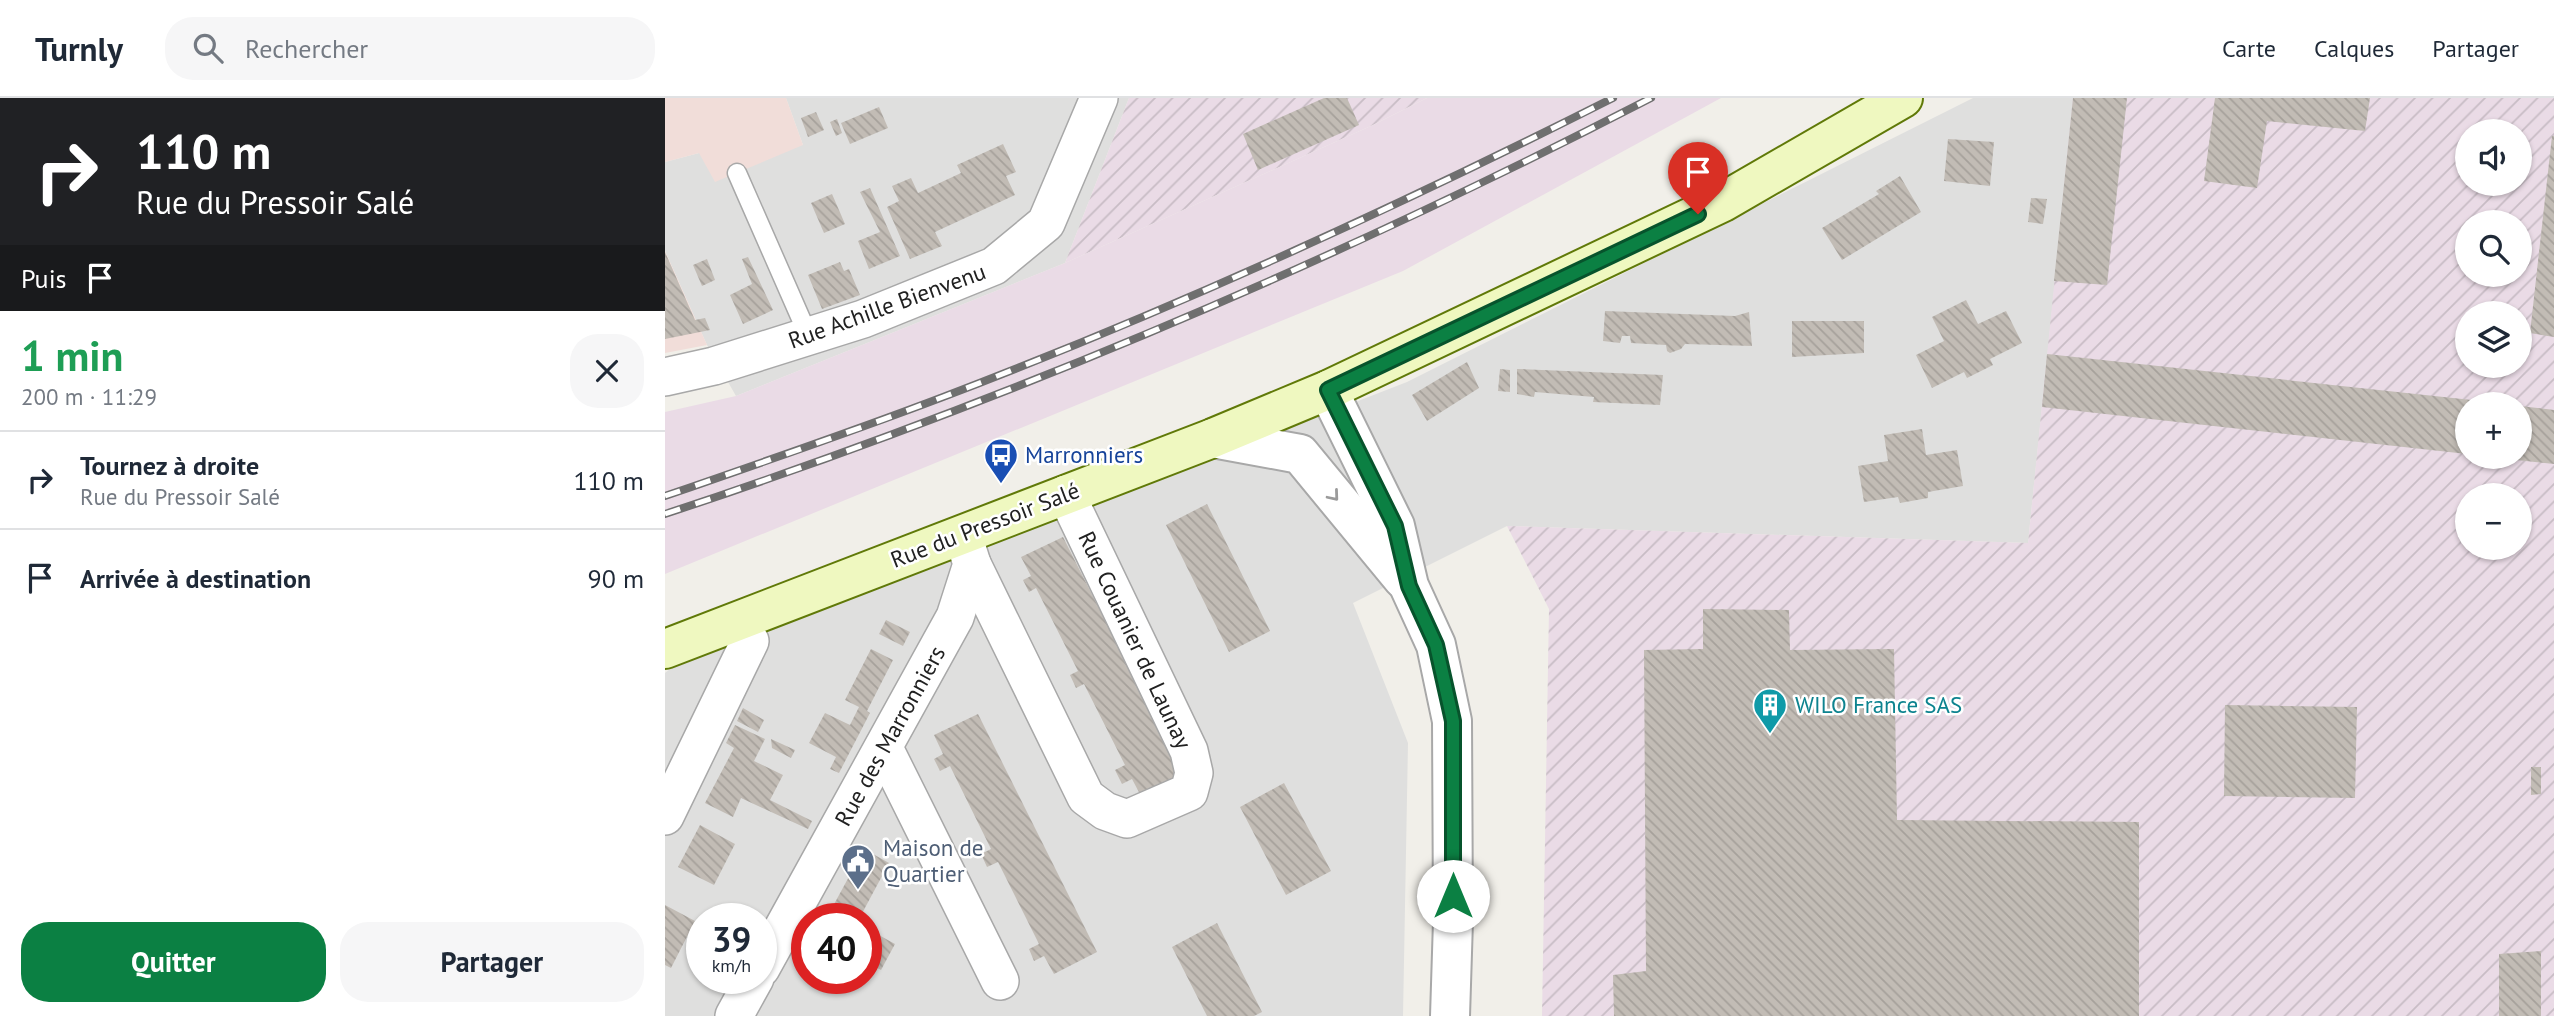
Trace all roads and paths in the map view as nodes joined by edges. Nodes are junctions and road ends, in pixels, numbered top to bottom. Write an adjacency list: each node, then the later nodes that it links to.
1 (1099, 98): 4 (street, Rue Achille Bienvenu)
2 (1903, 98): 6 (main road, Rue du Pressoir Salé)
3 (737, 173): 4 (lane)
4 (809, 337): 5 (street, Rue Achille Bienvenu)
5 (665, 377)
6 (1315, 396): 7 (main road, Rue du Pressoir Salé); 8 (street); 11 (street)
7 (1213, 438): 8 (street); 9 (main road, Rue du Pressoir Salé)
8 (1300, 454): 11 (street, one-way to 11)
9 (1066, 495): 10 (main road, Rue du Pressoir Salé); 10 (street, Rue Couanier de Launay)
10 (967, 548): 13 (main road, Rue du Pressoir Salé); 14 (street, Rue des Marronniers)
11 (1409, 586): 20 (street)
12 (750, 641): 15 (street)
13 (665, 649)
14 (884, 748): 16 (street, Rue des Marronniers); 17 (street)
15 (665, 816)
16 (777, 939)
17 (1000, 981)
18 (746, 994): 19 (street)
19 (734, 1016)
20 (1450, 1016)

